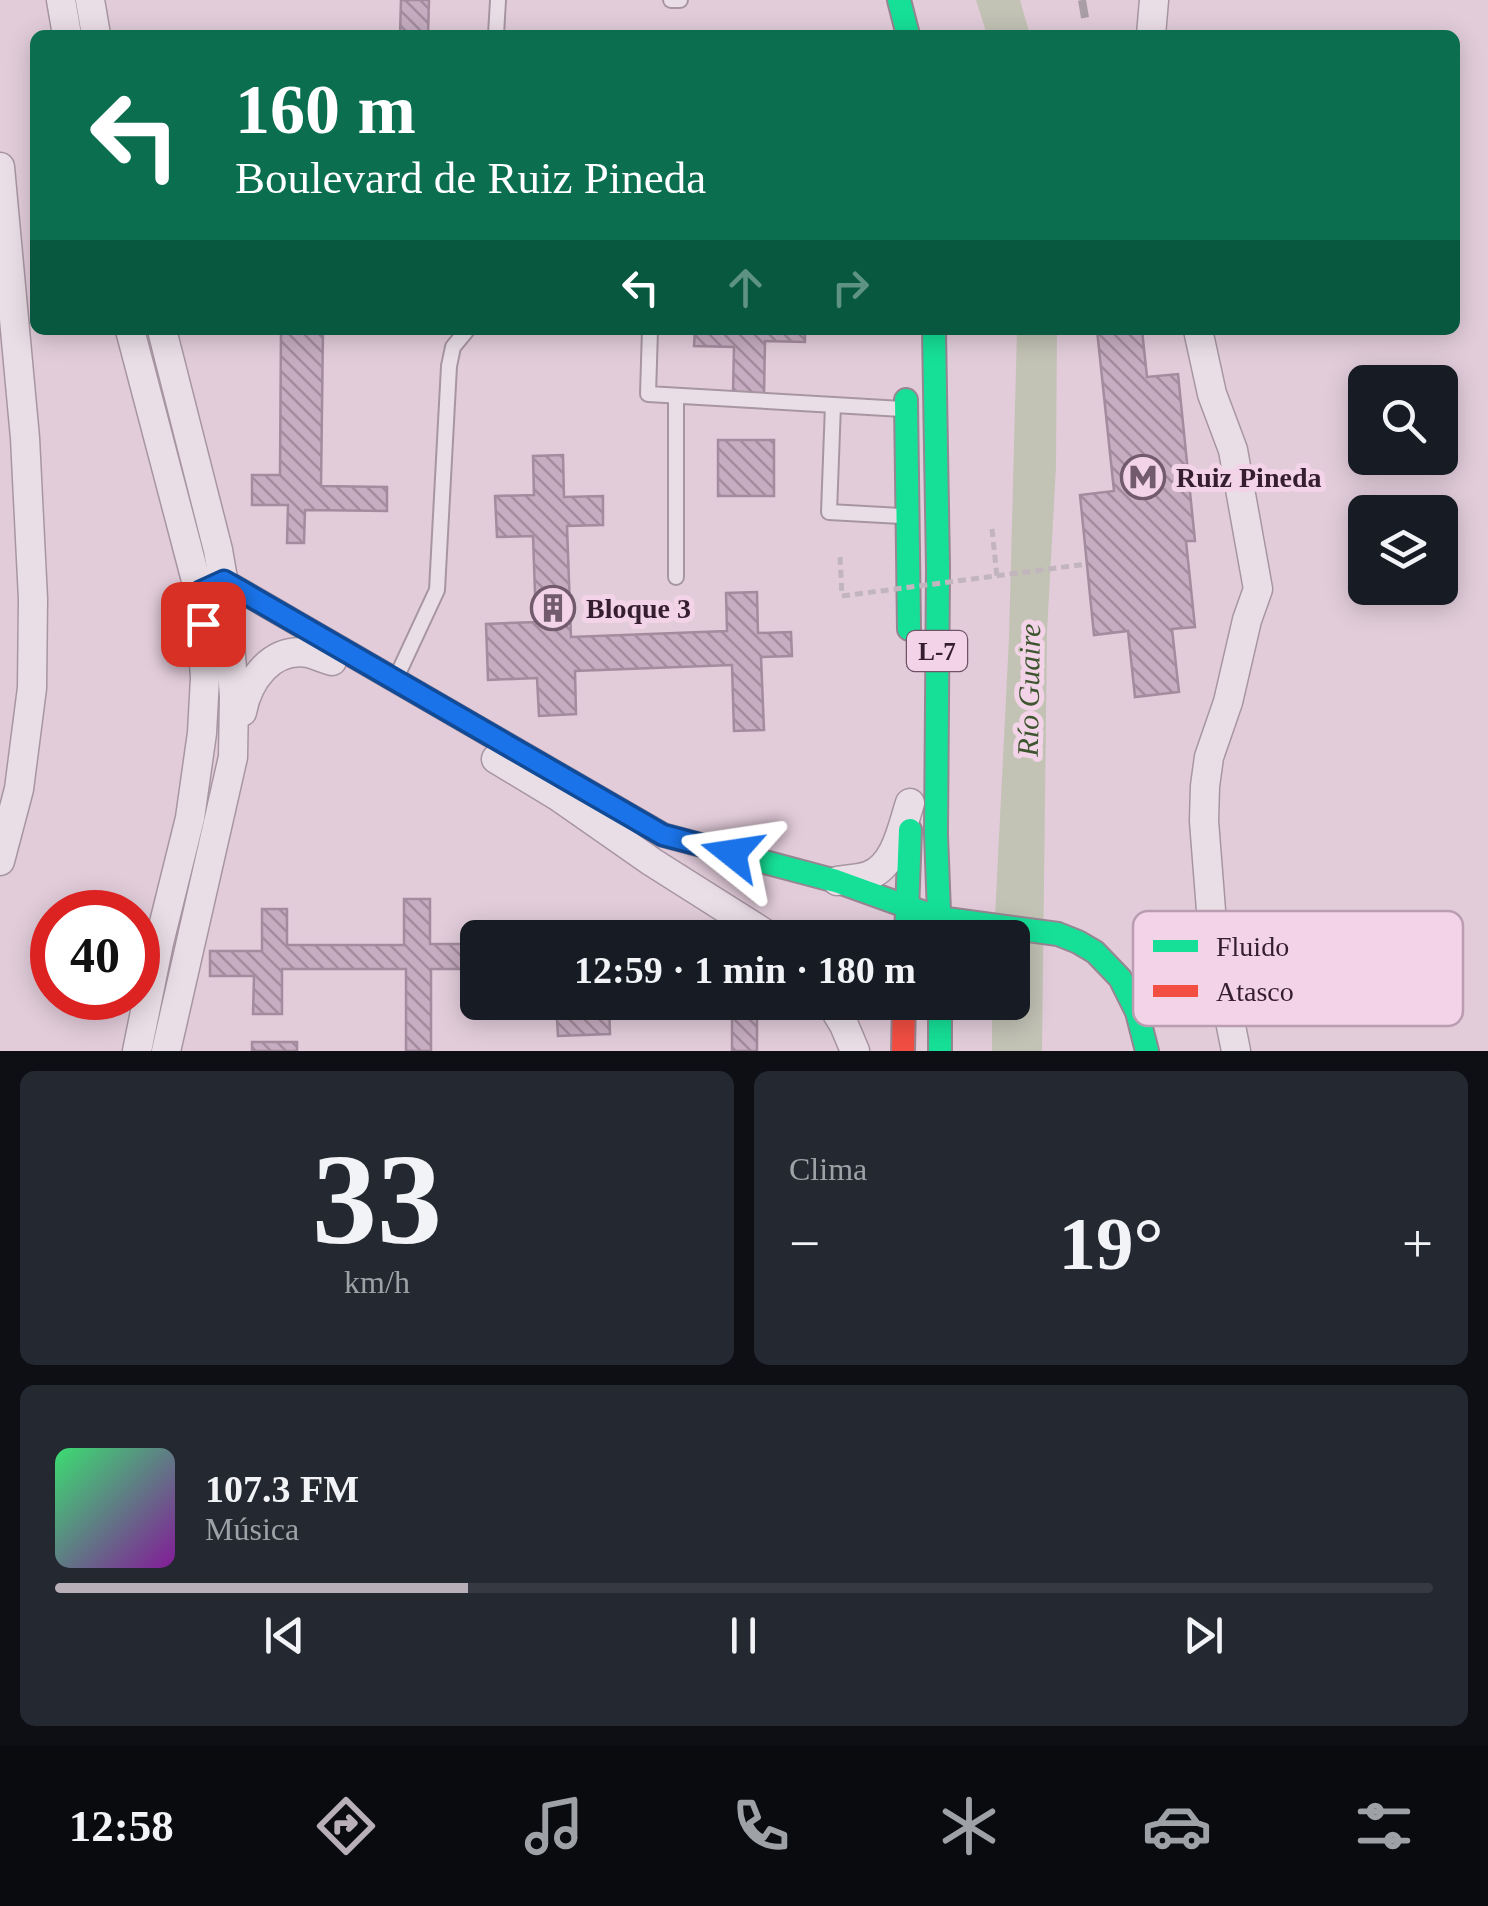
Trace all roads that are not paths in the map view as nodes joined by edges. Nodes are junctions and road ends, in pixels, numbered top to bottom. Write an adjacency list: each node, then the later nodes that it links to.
1 (61, 0): 8 (street)
2 (90, 0): 9 (street)
3 (498, 0): 10 (lane)
4 (671, 0): 5 (lane)
5 (680, 0)
6 (898, 0): 11 (main road)
7 (1154, 0): 12 (street)
8 (66, 30)
9 (95, 30)
10 (496, 30)
11 (907, 30)
12 (1151, 30)
13 (0, 166): 32 (street)
14 (132, 335): 26 (street)
15 (163, 335): 26 (street)
16 (463, 335): 29 (lane)
17 (650, 335): 21 (lane)
18 (934, 335): 39 (main road, L-7)
19 (1199, 335): 35 (street)
20 (906, 374): 23 (main road, L-7)
21 (676, 396): 22 (lane); 25 (lane)
22 (833, 405): 23 (lane); 24 (lane)
23 (906, 410): 24 (main road, L-7)
24 (906, 516): 27 (main road, L-7)
25 (676, 577)
26 (217, 591): 28 (street); 29 (main road); 30 (street); 47 (street)
27 (910, 656)
28 (332, 661): 29 (street); 30 (street)
29 (392, 687): 33 (main road); 36 (street)
30 (233, 757): 48 (street)
31 (910, 794): 33 (street); 34 (main road)
32 (0, 861)
33 (836, 881): 34 (main road)
34 (908, 908): 37 (main road); 38 (main road)
35 (1211, 911)
36 (744, 920)
37 (907, 920)
38 (927, 920)
39 (940, 920)
40 (1030, 930): 41 (main road)
41 (1133, 997)
42 (841, 1020): 49 (street)
43 (904, 1020): 50 (main road)
44 (940, 1020): 51 (main road)
45 (1142, 1026): 52 (main road)
46 (1231, 1026): 53 (street)
47 (137, 1051)
48 (166, 1051)
49 (855, 1051)
50 (903, 1051)
51 (940, 1051)
52 (1147, 1051)
53 (1236, 1051)

